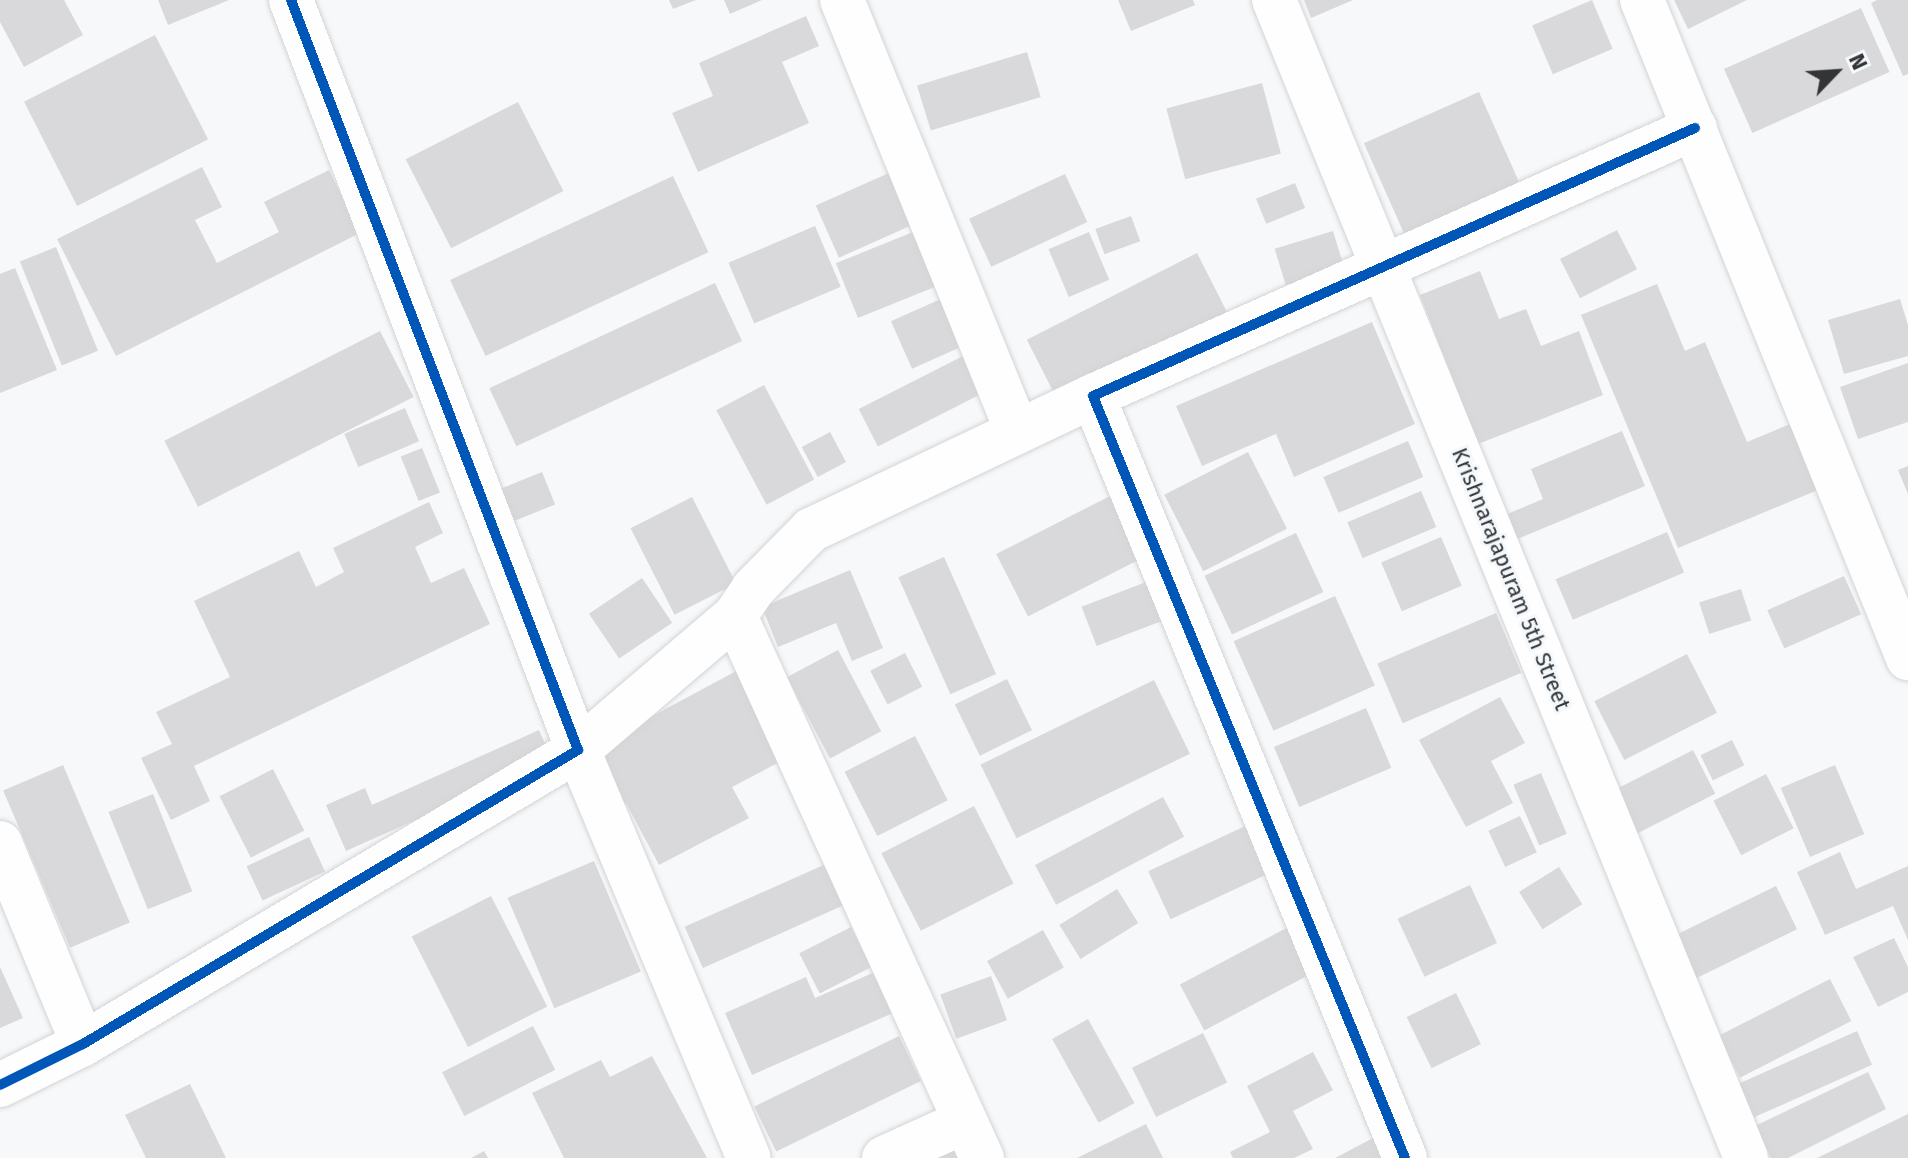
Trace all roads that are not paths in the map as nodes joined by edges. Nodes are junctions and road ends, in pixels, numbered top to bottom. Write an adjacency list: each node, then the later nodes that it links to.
1 (291, 0): 11 (street)
2 (842, 0): 8 (street)
3 (1274, 0): 6 (street, Krishnarajapuram 5th Street)
4 (1642, 0): 5 (street)
5 (1695, 128): 6 (street); 10 (street)
6 (1385, 268): 7 (street); 19 (street, Krishnarajapuram 5th Street)
7 (1093, 396): 8 (street); 18 (street)
8 (1016, 429): 9 (street)
9 (735, 616): 11 (street); 15 (street)
10 (1908, 658)
11 (578, 750): 13 (street); 16 (street)
12 (0, 843): 13 (street)
13 (83, 1044): 14 (street)
14 (0, 1085)
15 (973, 1140): 17 (street)
16 (749, 1158)
17 (884, 1158)
18 (1405, 1158)
19 (1746, 1158)

